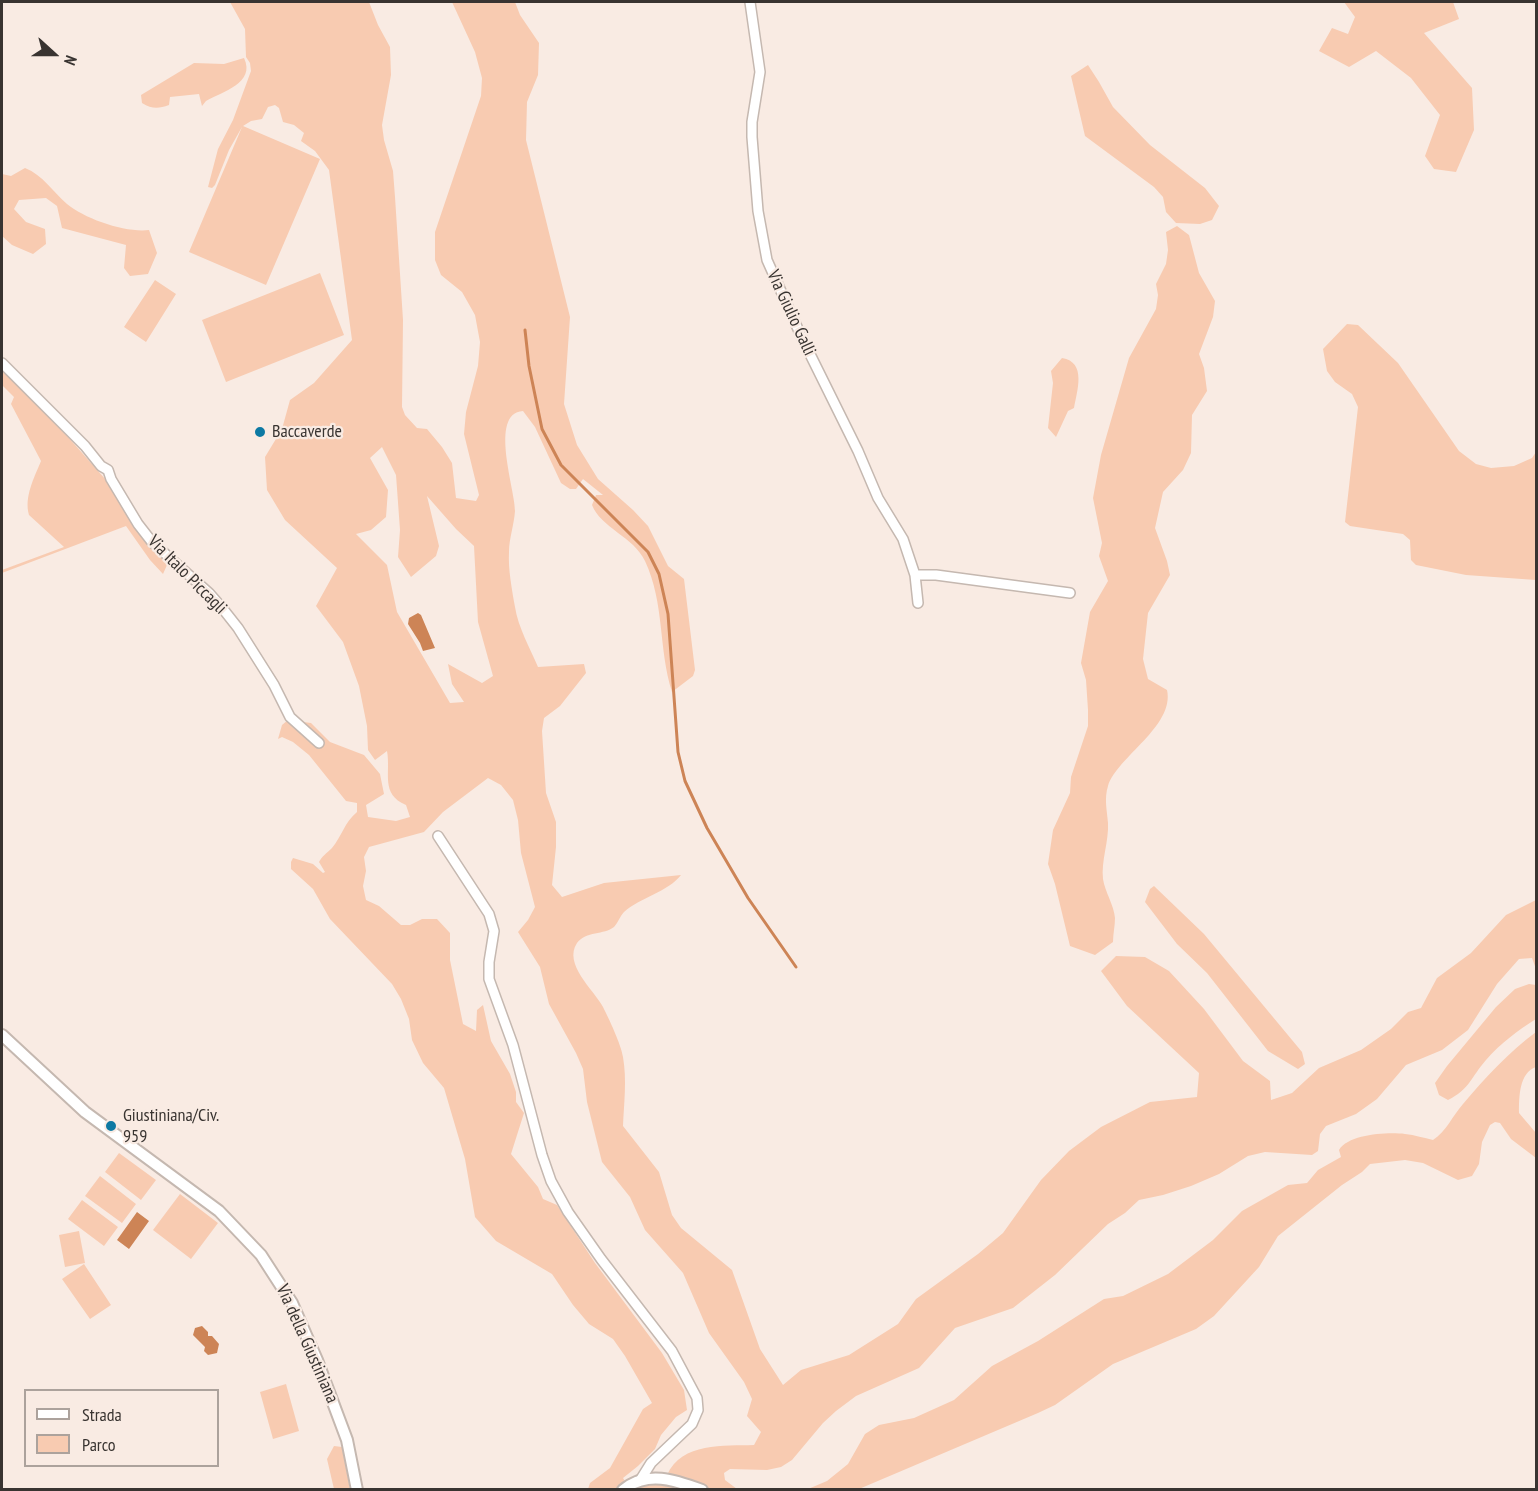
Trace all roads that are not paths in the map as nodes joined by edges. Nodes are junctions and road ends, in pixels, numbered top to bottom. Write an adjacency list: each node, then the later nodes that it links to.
1 (750, 2): 3 (street, Via Giulio Galli)
2 (2, 363): 6 (street, Via Italo Piccagli)
3 (915, 575): 4 (street); 5 (street, Via Giulio Galli)
4 (1070, 593)
5 (918, 603)
6 (319, 743)
7 (438, 836): 9 (street)
8 (2, 1035): 11 (street, Via della Giustiniana)
9 (641, 1479): 10 (street); 12 (street)
10 (697, 1488)
11 (357, 1490)
12 (623, 1490)

